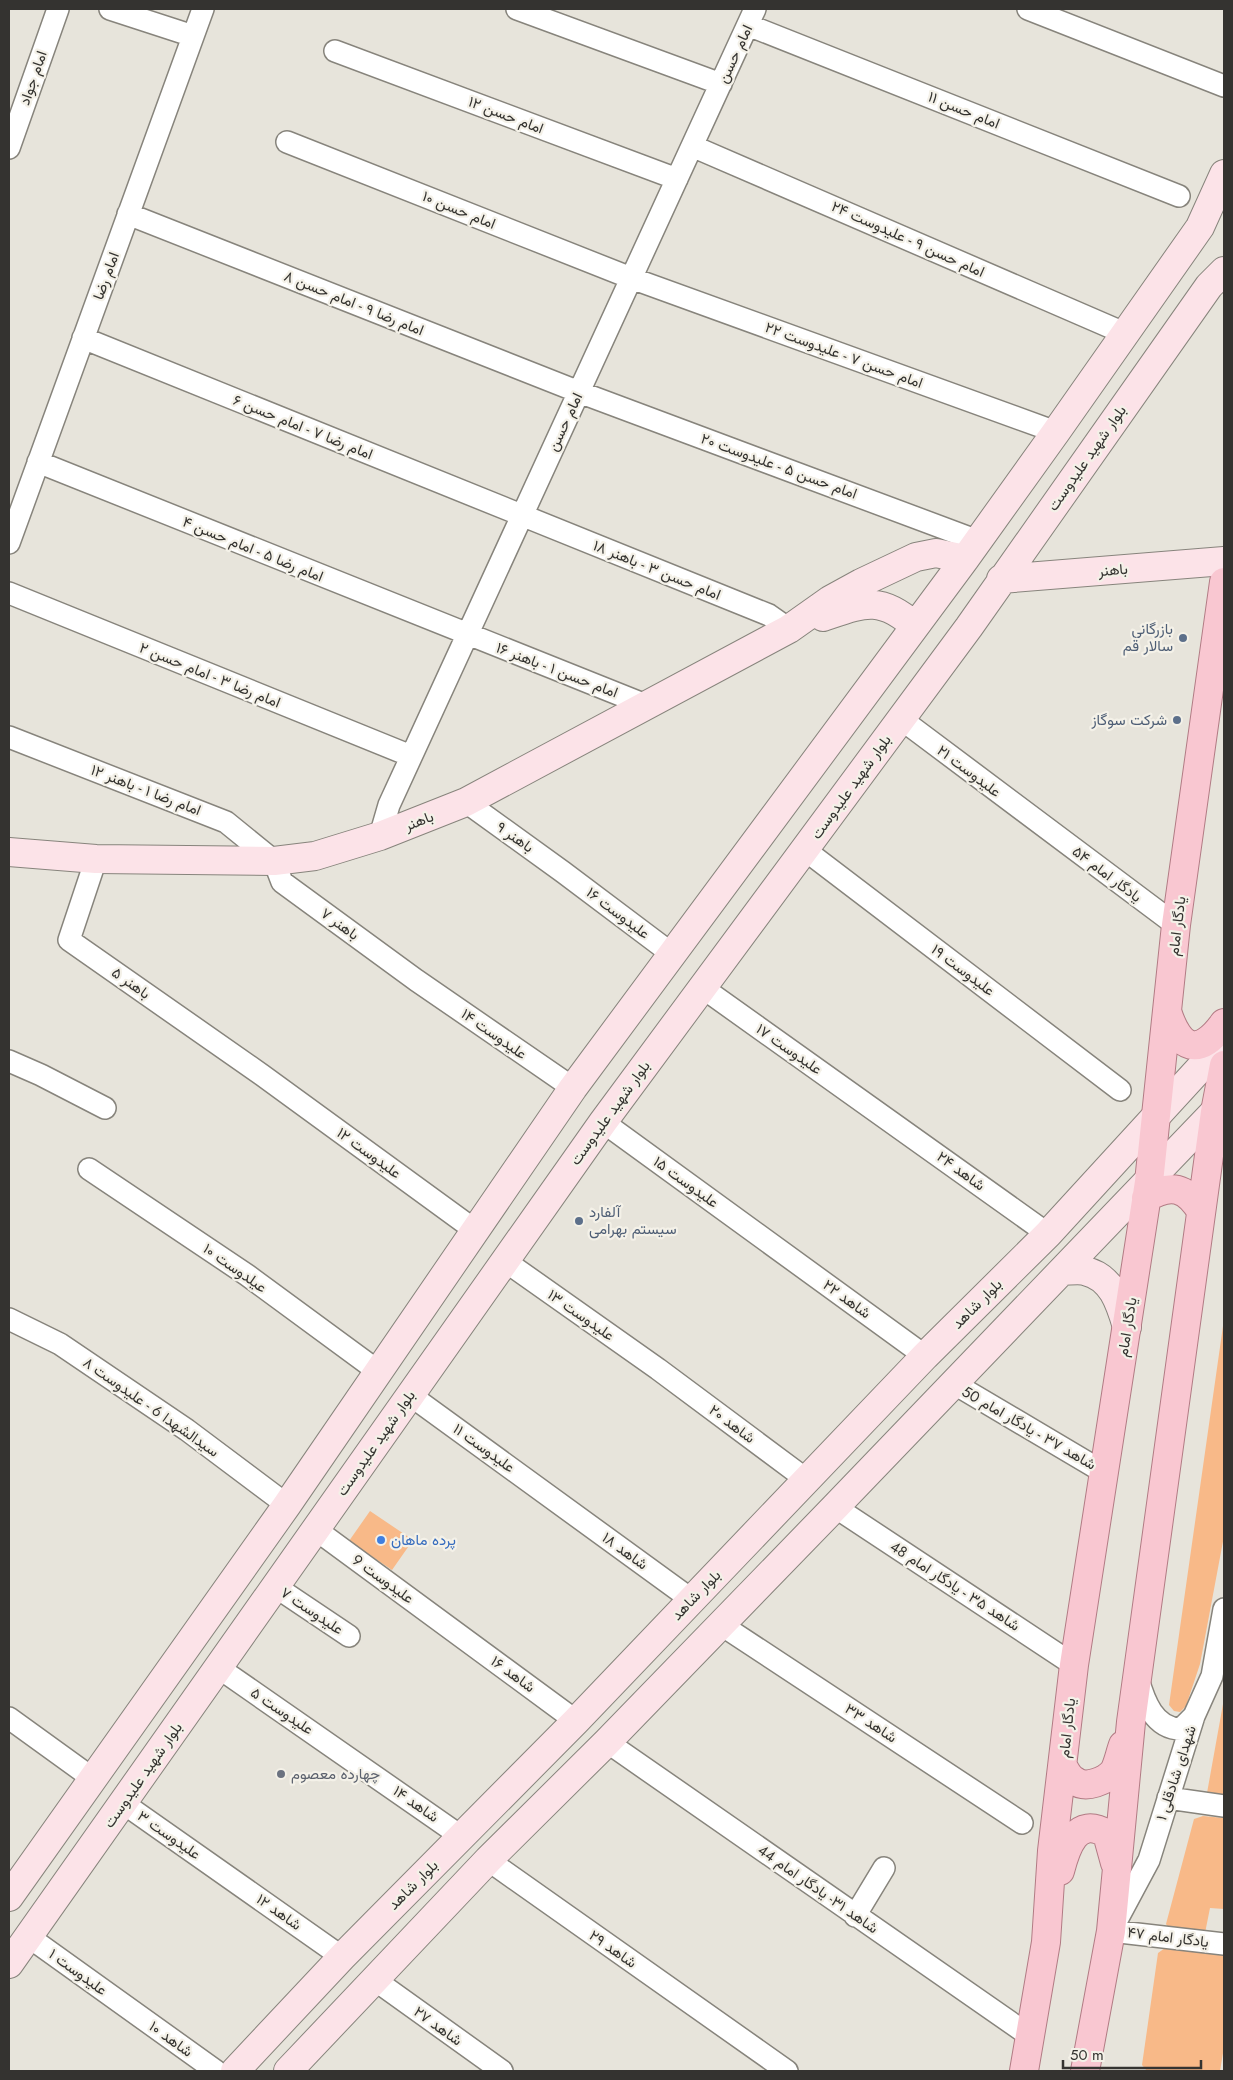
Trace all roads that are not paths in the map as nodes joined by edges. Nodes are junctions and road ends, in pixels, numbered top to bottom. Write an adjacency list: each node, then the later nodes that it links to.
1 (58, 9): 13 (street, امام جواد)
2 (110, 9): 7 (street)
3 (203, 9): 7 (street, امام رضا)
4 (517, 9): 9 (street)
5 (1028, 9): 10 (street)
6 (752, 17): 9 (street, امام حسن); 16 (street, امام حسن ۱۱)
7 (193, 36): 17 (street, امام رضا)
8 (335, 51): 15 (street, امام حسن ۱۲)
9 (721, 84): 12 (street, امام حسن)
10 (1224, 86)
11 (287, 142): 20 (street, امام حسن ۱۰)
12 (692, 146): 15 (street, امام حسن); 21 (street, امام حسن ۹ - علیدوست ۲۴)
13 (9, 148)
14 (1224, 174): 18 (main road)
15 (677, 180): 20 (street, امام حسن)
16 (1179, 196)
17 (128, 214): 22 (street, امام رضا); 23 (street, امام رضا ۹ - امام حسن ۸)
18 (1212, 224): 21 (main road)
19 (1224, 271): 30 (main road, بلوار شهید علیدوست)
20 (632, 278): 23 (street, امام حسن); 24 (street, امام حسن ۷ - علیدوست ۲۲)
21 (1124, 333): 24 (main road)
22 (83, 338): 25 (street, امام رضا); 26 (street, امام رضا ۷ - امام حسن ۶)
23 (579, 392): 26 (street, امام حسن); 28 (street, امام حسن ۵ - علیدوست ۲۰)
24 (1056, 432): 28 (main road)
25 (38, 462): 27 (street, امام رضا); 35 (street, امام رضا ۵ - امام حسن ۴)
26 (522, 515): 34 (street, امام حسن ۳ - باهنر ۱۸); 35 (street, امام حسن)
27 (9, 543)
28 (972, 550): 33 (main road); 34 (main road, باهنر)
29 (1224, 561): 30 (main road, باهنر)
30 (1002, 579): 37 (main road, بلوار شهید علیدوست)
31 (1224, 582): 48 (main road, یادگار امام)
32 (9, 593): 39 (street, امام رضا ۳ - امام حسن ۲)
33 (915, 626): 34 (main road, باهنر); 49 (main road)
34 (789, 629): 36 (main road, باهنر)
35 (467, 635): 36 (street, امام حسن ۱ - باهنر ۱۶); 39 (street, امام حسن)
36 (648, 706): 40 (main road, باهنر)
37 (901, 719): 41 (street, علیدوست ۲۱); 43 (main road, بلوار شهید علیدوست)
38 (9, 737): 46 (street, امام رضا ۱ - باهنر ۱۲)
39 (412, 756): 42 (street, امام حسن)
40 (466, 802): 42 (main road, باهنر); 47 (street, باهنر ۹)
41 (1037, 822): 48 (street, یادگار امام ۵۴)
42 (380, 836): 46 (main road, باهنر)
43 (805, 850): 51 (main road, بلوار شهید علیدوست); 59 (street, علیدوست ۱۹)
44 (9, 852): 45 (main road, باهنر)
45 (96, 859): 46 (main road, باهنر); 57 (street, باهنر ۵)
46 (274, 861): 50 (street, باهنر ۷)
47 (564, 872): 49 (street, علیدوست ۱۶)
48 (1176, 925): 52 (main road, یادگار امام)
49 (672, 954): 58 (main road)
50 (416, 980): 58 (street, علیدوست ۱۴)
51 (703, 988): 62 (street, علیدوست ۱۷); 64 (main road, بلوار شهید علیدوست)
52 (1167, 1011): 53 (main road); 63 (main road, یادگار امام)
53 (1224, 1023)
54 (1224, 1042): 63 (main road, بلوار شاهد)
55 (9, 1061): 61 (street)
56 (1224, 1065): 60 (main road)
57 (262, 1075): 68 (street, علیدوست ۱۲)
58 (573, 1088): 68 (main road)
59 (1120, 1090)
60 (1220, 1107): 66 (main road); 67 (main road)
61 (105, 1108)
62 (875, 1109): 69 (street, شاهد ۲۴)
63 (1156, 1118): 66 (main road, یادگار امام); 69 (main road, بلوار شاهد)
64 (603, 1122): 70 (street, علیدوست ۱۵); 71 (main road, بلوار شهید علیدوست)
65 (89, 1169): 79 (street, عیلدوست ۱۰)
66 (1148, 1190): 67 (main road); 72 (main road); 76 (main road, یادگار امام)
67 (1201, 1211): 96 (main road)
68 (476, 1231): 73 (main road)
69 (1048, 1234): 77 (main road, بلوار شاهد)
70 (769, 1242): 77 (street, شاهد ۲۲)
71 (505, 1261): 74 (main road, بلوار شهید علیدوست); 78 (street, علیدوست ۱۳)
72 (1062, 1271): 76 (main road); 80 (main road)
73 (441, 1282): 74 (main road); 79 (main road)
74 (473, 1306): 81 (main road, بلوار شهید علیدوست)
75 (9, 1319): 85 (street, سیدالشهدا 6 - علیدوست ۸)
76 (1127, 1327): 82 (main road, یادگار امام)
77 (925, 1356): 83 (main road, بلوار شاهد)
78 (658, 1369): 83 (street, شاهد ۲۰)
79 (379, 1372): 85 (main road)
80 (953, 1383): 82 (street, شاهد ۳۷ - یادگار امام 50); 86 (main road)
81 (410, 1395): 84 (street, علیدوست ۱۱); 87 (main road, بلوار شهید علیدوست)
82 (1105, 1472): 94 (main road, یادگار امام)
83 (807, 1480): 89 (main road, بلوار شاهد)
84 (557, 1502): 89 (street, شاهد ۱۸)
85 (286, 1505): 105 (main road)
86 (835, 1507): 91 (main road); 94 (street, شاهد ۳۵ - یادگار امام 48)
87 (315, 1529): 88 (main road, بلوار شهید علیدوست); 92 (street, علیدوست 9)
88 (276, 1587): 93 (street, علیدوست ۷); 95 (main road, بلوار شهید علیدوست)
89 (692, 1600): 100 (main road, بلوار شاهد)
90 (1224, 1609): 97 (street, شهدای شادقلی ۱)
91 (720, 1624): 102 (main road); 109 (street, شاهد ۳۳)
92 (450, 1628): 100 (street, شاهد ۱۶)
93 (349, 1636)
94 (1074, 1665): 104 (main road, یادگار امام)
95 (219, 1668): 103 (street, علیدوست ۵); 107 (main road, بلوار شهید علیدوست)
96 (1137, 1674): 98 (street); 101 (main road)
97 (1218, 1677): 98 (street, شهدای شادقلی ۱)
98 (1194, 1716): 106 (street, شهدای شادقلی ۱)
99 (9, 1718): 105 (street)
100 (576, 1721): 110 (main road, بلوار شاهد)
101 (1131, 1722): 104 (main road); 114 (main road)
102 (607, 1742): 111 (main road); 116 (street, شاهد ۳۱- یادگار امام 44)
103 (345, 1755): 110 (street, شاهد ۱۴)
104 (1063, 1766): 119 (main road, یادگار امام)
105 (92, 1778): 115 (main road)
106 (1168, 1798): 108 (street); 117 (street, شهدای شادقلی ۱)
107 (123, 1803): 112 (street, علیدوست ۳); 118 (main road, بلوار شهید علیدوست)
108 (1224, 1806)
109 (1022, 1822)
110 (462, 1837): 121 (main road, بلوار شاهد)
111 (488, 1860): 123 (main road); 130 (street, شاهد ۲۹)
112 (216, 1868): 121 (street, شاهد ۱۲)
113 (884, 1868): 116 (street)
114 (1117, 1875): 117 (main road); 119 (main road)
115 (9, 1897)
116 (855, 1916): 125 (street, شاهد ۳۱- یادگار امام 44)
117 (1111, 1930): 120 (street, یادگار امام ۴۷); 132 (main road)
118 (29, 1937): 122 (main road, بلوار شهید علیدوست); 124 (street, علیدوست ۱)
119 (1046, 1942): 125 (main road, یادگار امام)
120 (1224, 1944)
121 (342, 1958): 127 (main road, بلوار شاهد)
122 (9, 1964)
123 (375, 1980): 128 (main road); 129 (street, شاهد ۲۷)
124 (127, 2007): 126 (street, شاهد ۱۰)
125 (1030, 2036): 131 (main road, یادگار امام)
126 (216, 2071)
127 (235, 2071)
128 (288, 2071)
129 (502, 2071)
130 (787, 2071)
131 (1024, 2071)
132 (1085, 2071)

